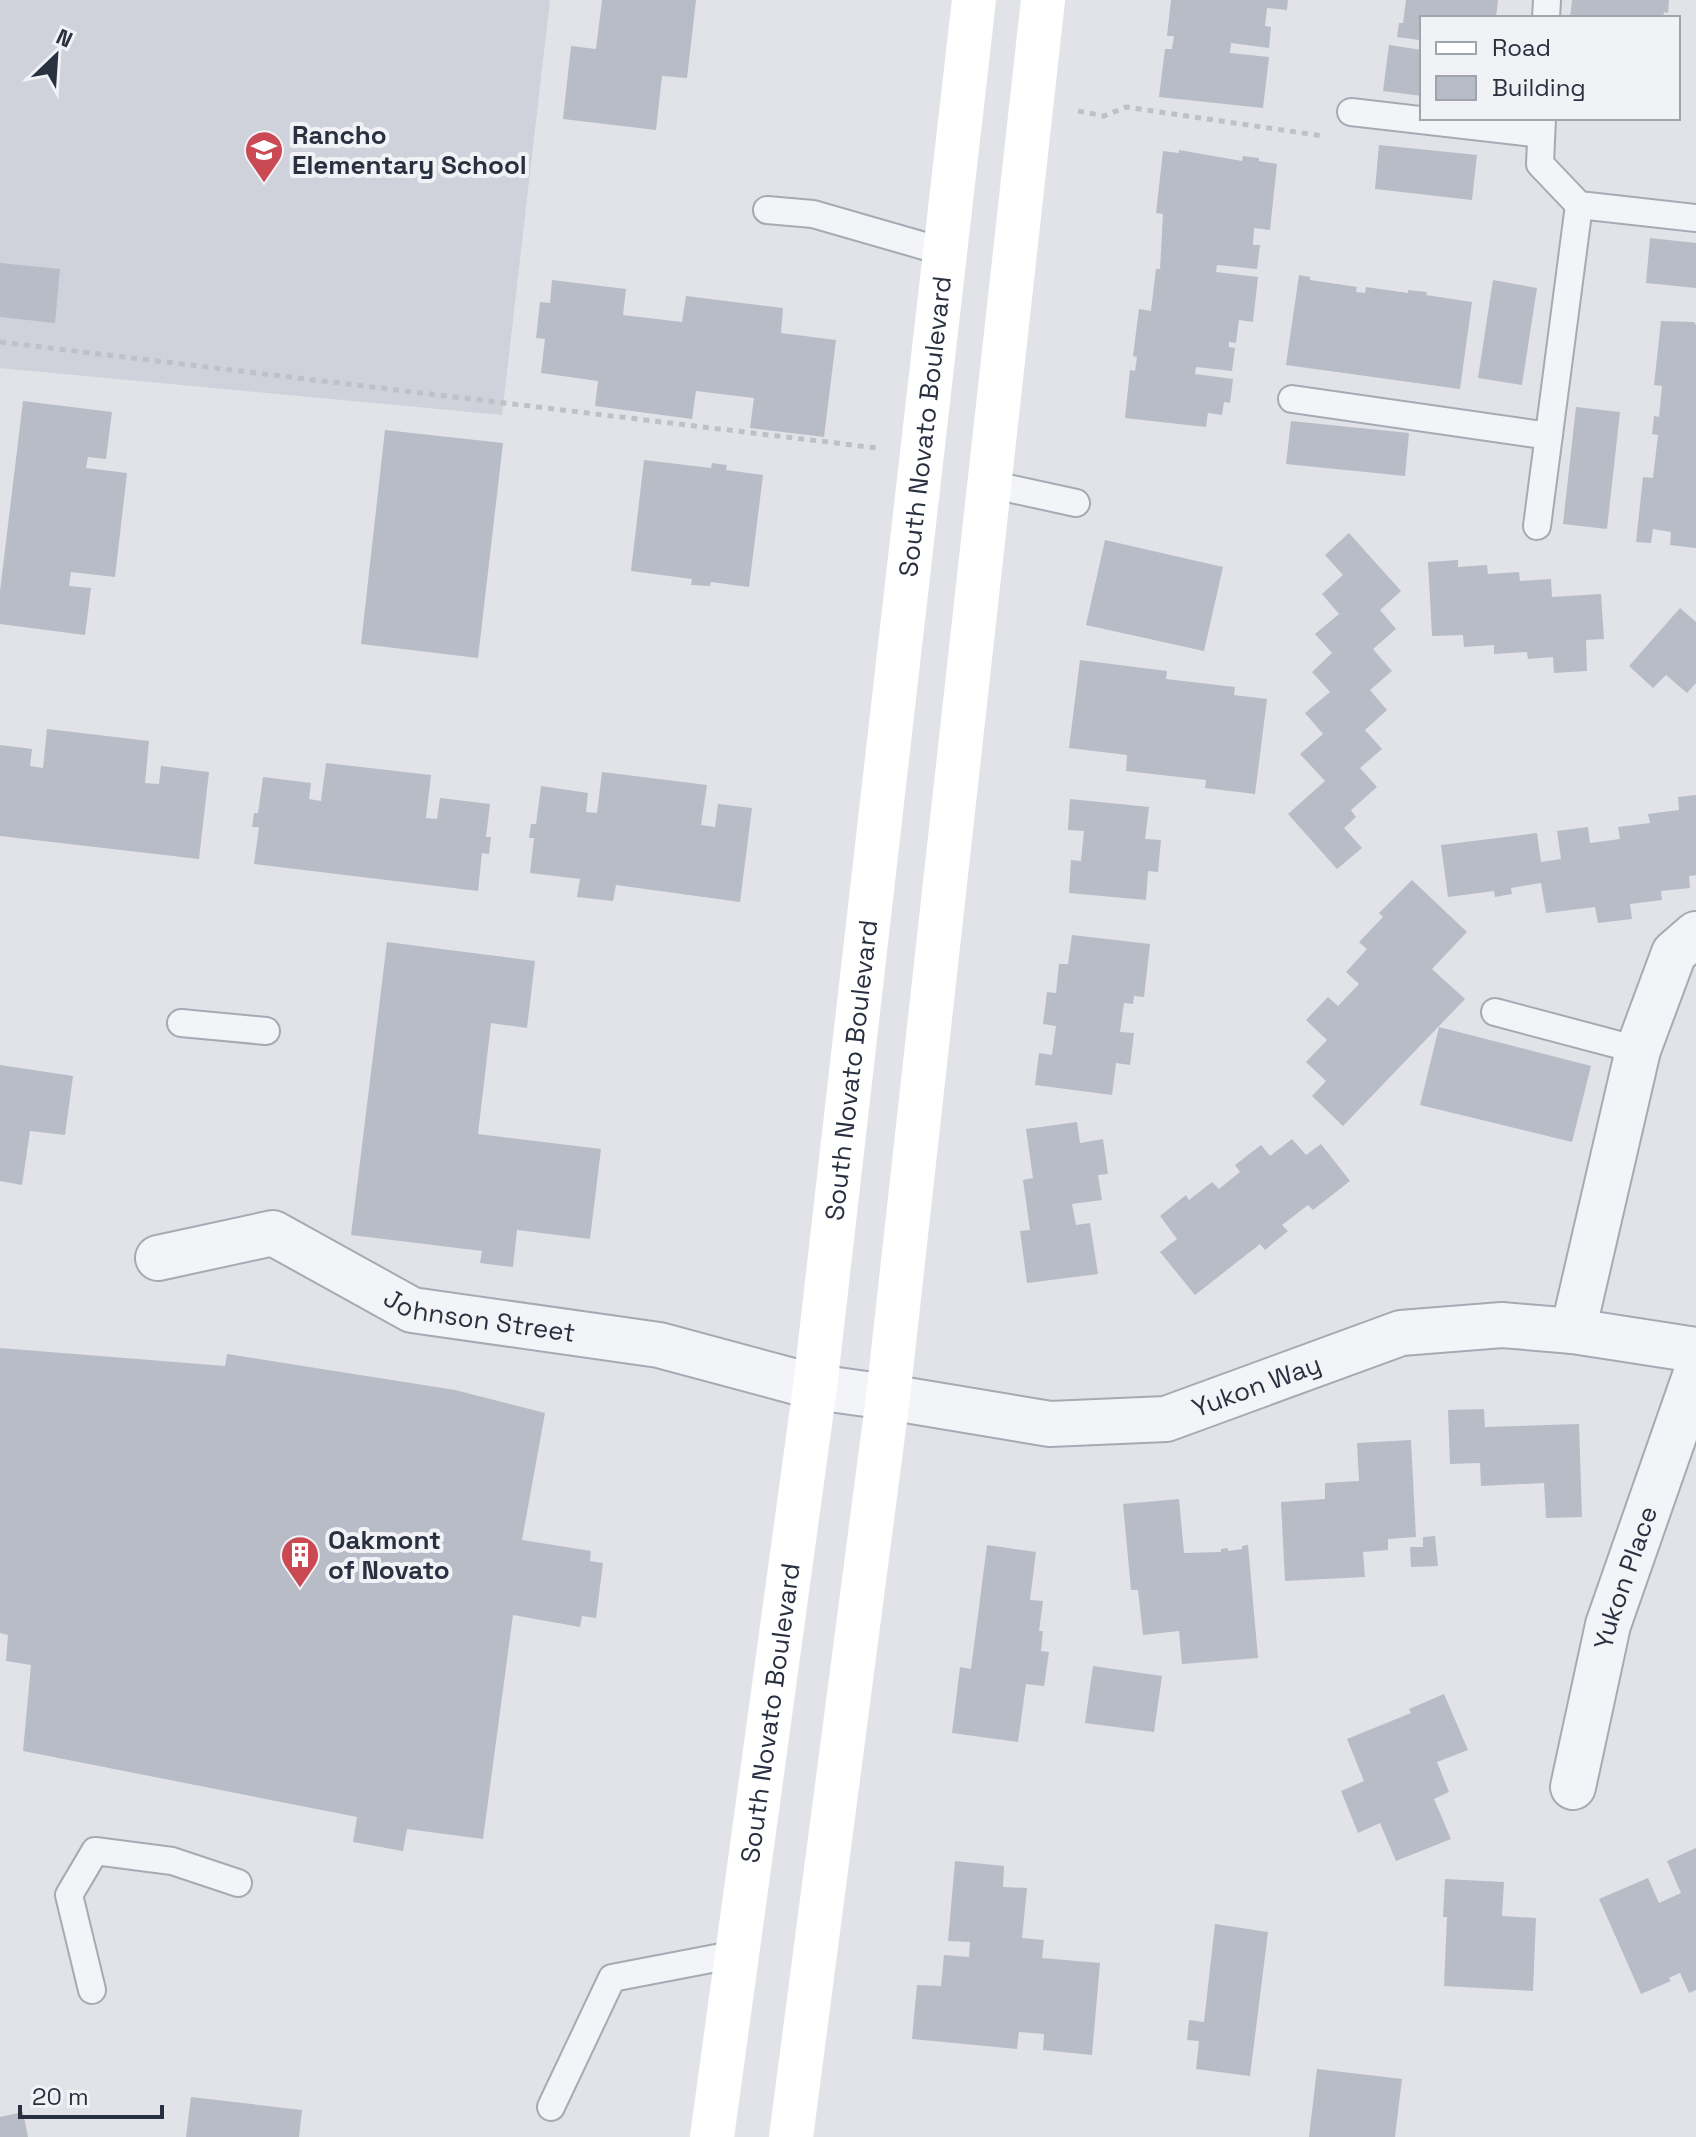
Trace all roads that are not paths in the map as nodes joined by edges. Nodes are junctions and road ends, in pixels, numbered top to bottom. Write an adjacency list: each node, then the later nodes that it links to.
1 (974, 0): 10 (main road, South Novato Boulevard)
2 (1043, 0): 13 (main road)
3 (1351, 112): 4 (lane)
4 (1420, 117)
5 (1460, 120): 6 (lane)
6 (1541, 126): 7 (lane)
7 (1579, 205): 9 (lane); 12 (lane)
8 (767, 210): 10 (lane)
9 (1696, 218)
10 (945, 252): 25 (main road, South Novato Boulevard)
11 (1292, 399): 12 (lane)
12 (1549, 436): 15 (lane)
13 (989, 484): 14 (lane); 26 (main road)
14 (1076, 503)
15 (1537, 526)
16 (1696, 934): 20 (street)
17 (1495, 1012): 20 (lane)
18 (181, 1023): 19 (lane)
19 (266, 1031)
20 (1638, 1050): 22 (street)
21 (158, 1258): 25 (street, Johnson Street)
22 (1573, 1331): 23 (street, Yukon Way); 26 (street, Yukon Way)
23 (1696, 1350)
24 (1696, 1373): 27 (street, Yukon Place)
25 (815, 1387): 26 (street, Yukon Way); 29 (main road, South Novato Boulevard)
26 (888, 1397): 33 (main road)
27 (1573, 1787)
28 (238, 1883): 30 (lane)
29 (737, 1954): 31 (lane); 32 (main road, South Novato Boulevard)
30 (92, 1990)
31 (551, 2107)
32 (712, 2137)
33 (791, 2137)

